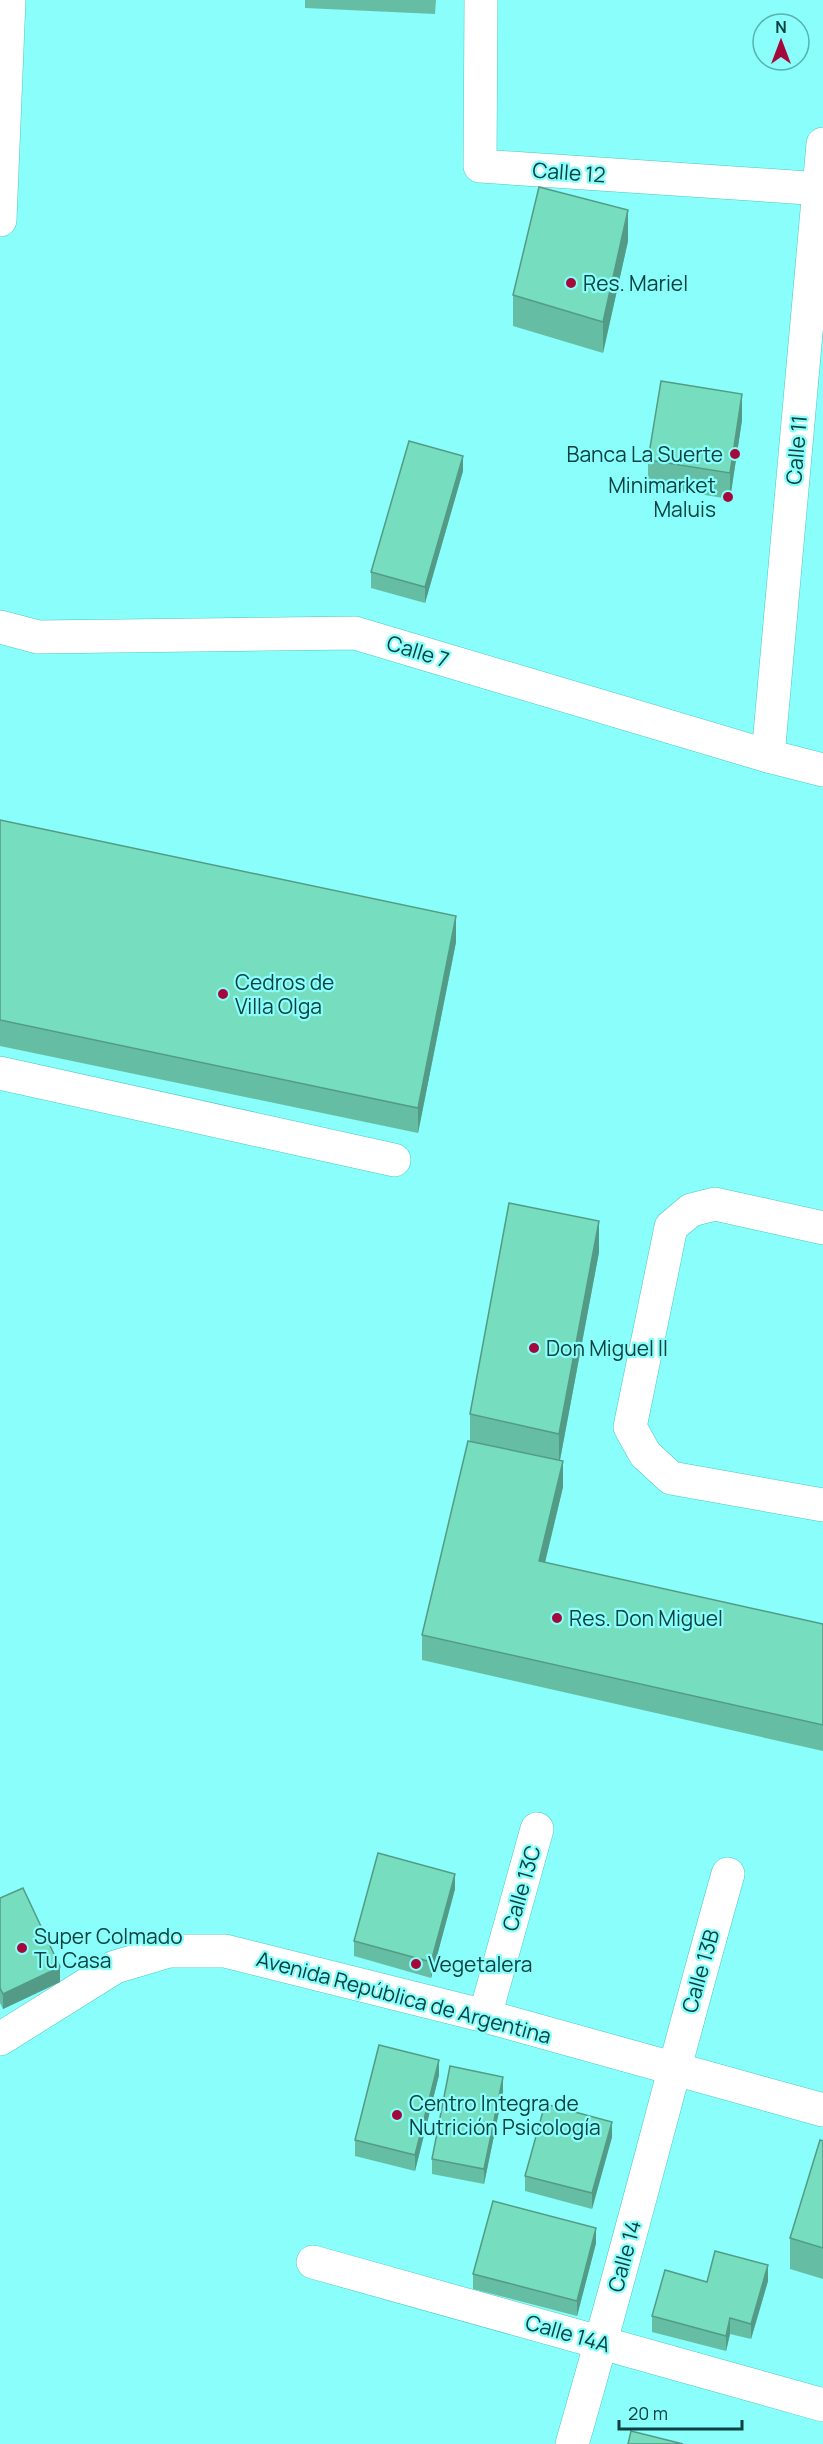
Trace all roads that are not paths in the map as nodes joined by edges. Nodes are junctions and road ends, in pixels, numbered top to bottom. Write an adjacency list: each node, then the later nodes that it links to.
1 (9, 0): 5 (street)
2 (481, 0): 4 (street, Calle 12)
3 (823, 144): 4 (street, Calle 11)
4 (821, 189): 7 (street, Calle 11)
5 (0, 220)
6 (0, 627): 7 (street, Calle 7)
7 (768, 756): 8 (street, Calle 7)
8 (823, 770)
9 (0, 1073): 10 (street)
10 (394, 1160)
11 (823, 1228): 12 (street)
12 (823, 1504)
13 (537, 1829): 15 (street, Calle 13C)
14 (728, 1875): 17 (street, Calle 13B)
15 (485, 2016): 16 (street, Avenida República de Argentina); 17 (street, Avenida República de Argentina)
16 (0, 2039)
17 (673, 2068): 18 (street, Avenida República de Argentina); 20 (street, Calle 14)
18 (823, 2110)
19 (313, 2262): 20 (street, Calle 14A)
20 (601, 2343): 21 (street, Calle 14A); 22 (street, Calle 14)
21 (823, 2405)
22 (572, 2444)

